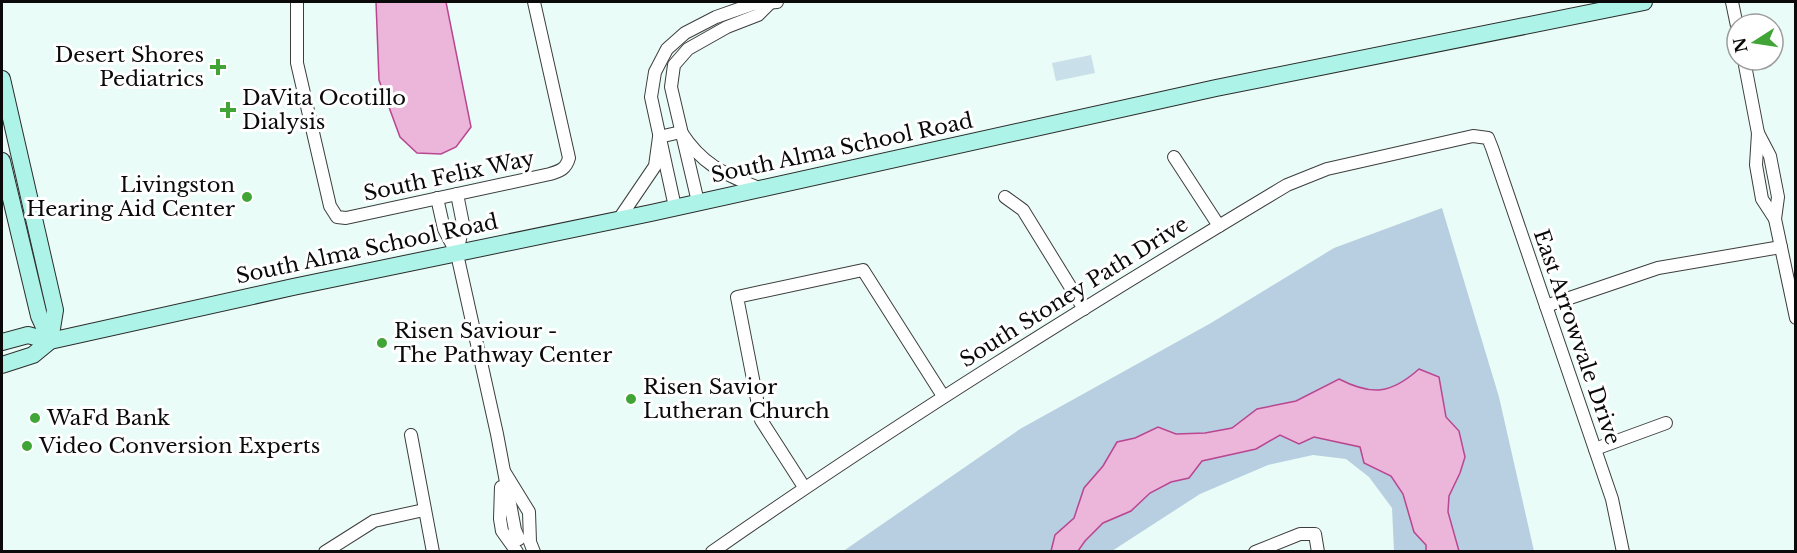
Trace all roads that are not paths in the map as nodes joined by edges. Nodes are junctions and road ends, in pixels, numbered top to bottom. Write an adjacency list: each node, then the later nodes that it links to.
1 (297, 2): 20 (street, South Felix Way)
2 (534, 2): 18 (street, South Felix Way)
3 (1644, 2): 17 (main road, South Alma School Road)
4 (773, 3): 7 (street); 8 (street)
5 (1746, 72): 10 (street)
6 (2, 79): 31 (main road)
7 (653, 82): 8 (street); 11 (street)
8 (672, 82): 9 (street)
9 (681, 132): 11 (street); 17 (street); 21 (street)
10 (1758, 133): 15 (street); 16 (street)
11 (659, 137): 22 (street); 23 (street)
12 (1488, 138): 25 (street, South Stoney Path Drive); 28 (street, East Arrowvale Drive)
13 (1174, 157): 25 (street)
14 (2, 161): 31 (main road)
15 (1773, 174): 16 (street); 24 (street)
16 (1758, 178): 24 (street)
17 (760, 189): 21 (main road, South Alma School Road)
18 (457, 194): 20 (street, South Felix Way); 27 (street)
19 (1005, 197): 29 (street)
20 (436, 198): 27 (street)
21 (698, 202): 22 (main road, South Alma School Road)
22 (675, 207): 23 (main road, South Alma School Road)
23 (619, 219): 27 (main road, South Alma School Road)
24 (1775, 219): 26 (street)
25 (1219, 226): 29 (street, South Stoney Path Drive)
26 (1781, 247): 28 (street); 30 (street)
27 (457, 254): 31 (main road, South Alma School Road); 40 (street)
28 (1546, 306): 37 (street, East Arrowvale Drive)
29 (1084, 309): 34 (street, South Stoney Path Drive)
30 (1796, 318)
31 (50, 341): 32 (main road, South Alma School Road); 33 (main road, South Alma School Road)
32 (2, 342)
33 (2, 365)
34 (943, 396): 38 (street, South Stoney Path Drive); 38 (street)
35 (1666, 423): 37 (street)
36 (411, 435): 39 (street)
37 (1595, 449): 47 (street, East Arrowvale Drive)
38 (804, 487): 44 (street, South Stoney Path Drive)
39 (424, 510): 41 (street); 42 (street)
40 (520, 543): 43 (street)
41 (325, 552)
42 (433, 552)
43 (534, 552)
44 (712, 552)
45 (1256, 552): 46 (street)
46 (1318, 552)
47 (1623, 552)

